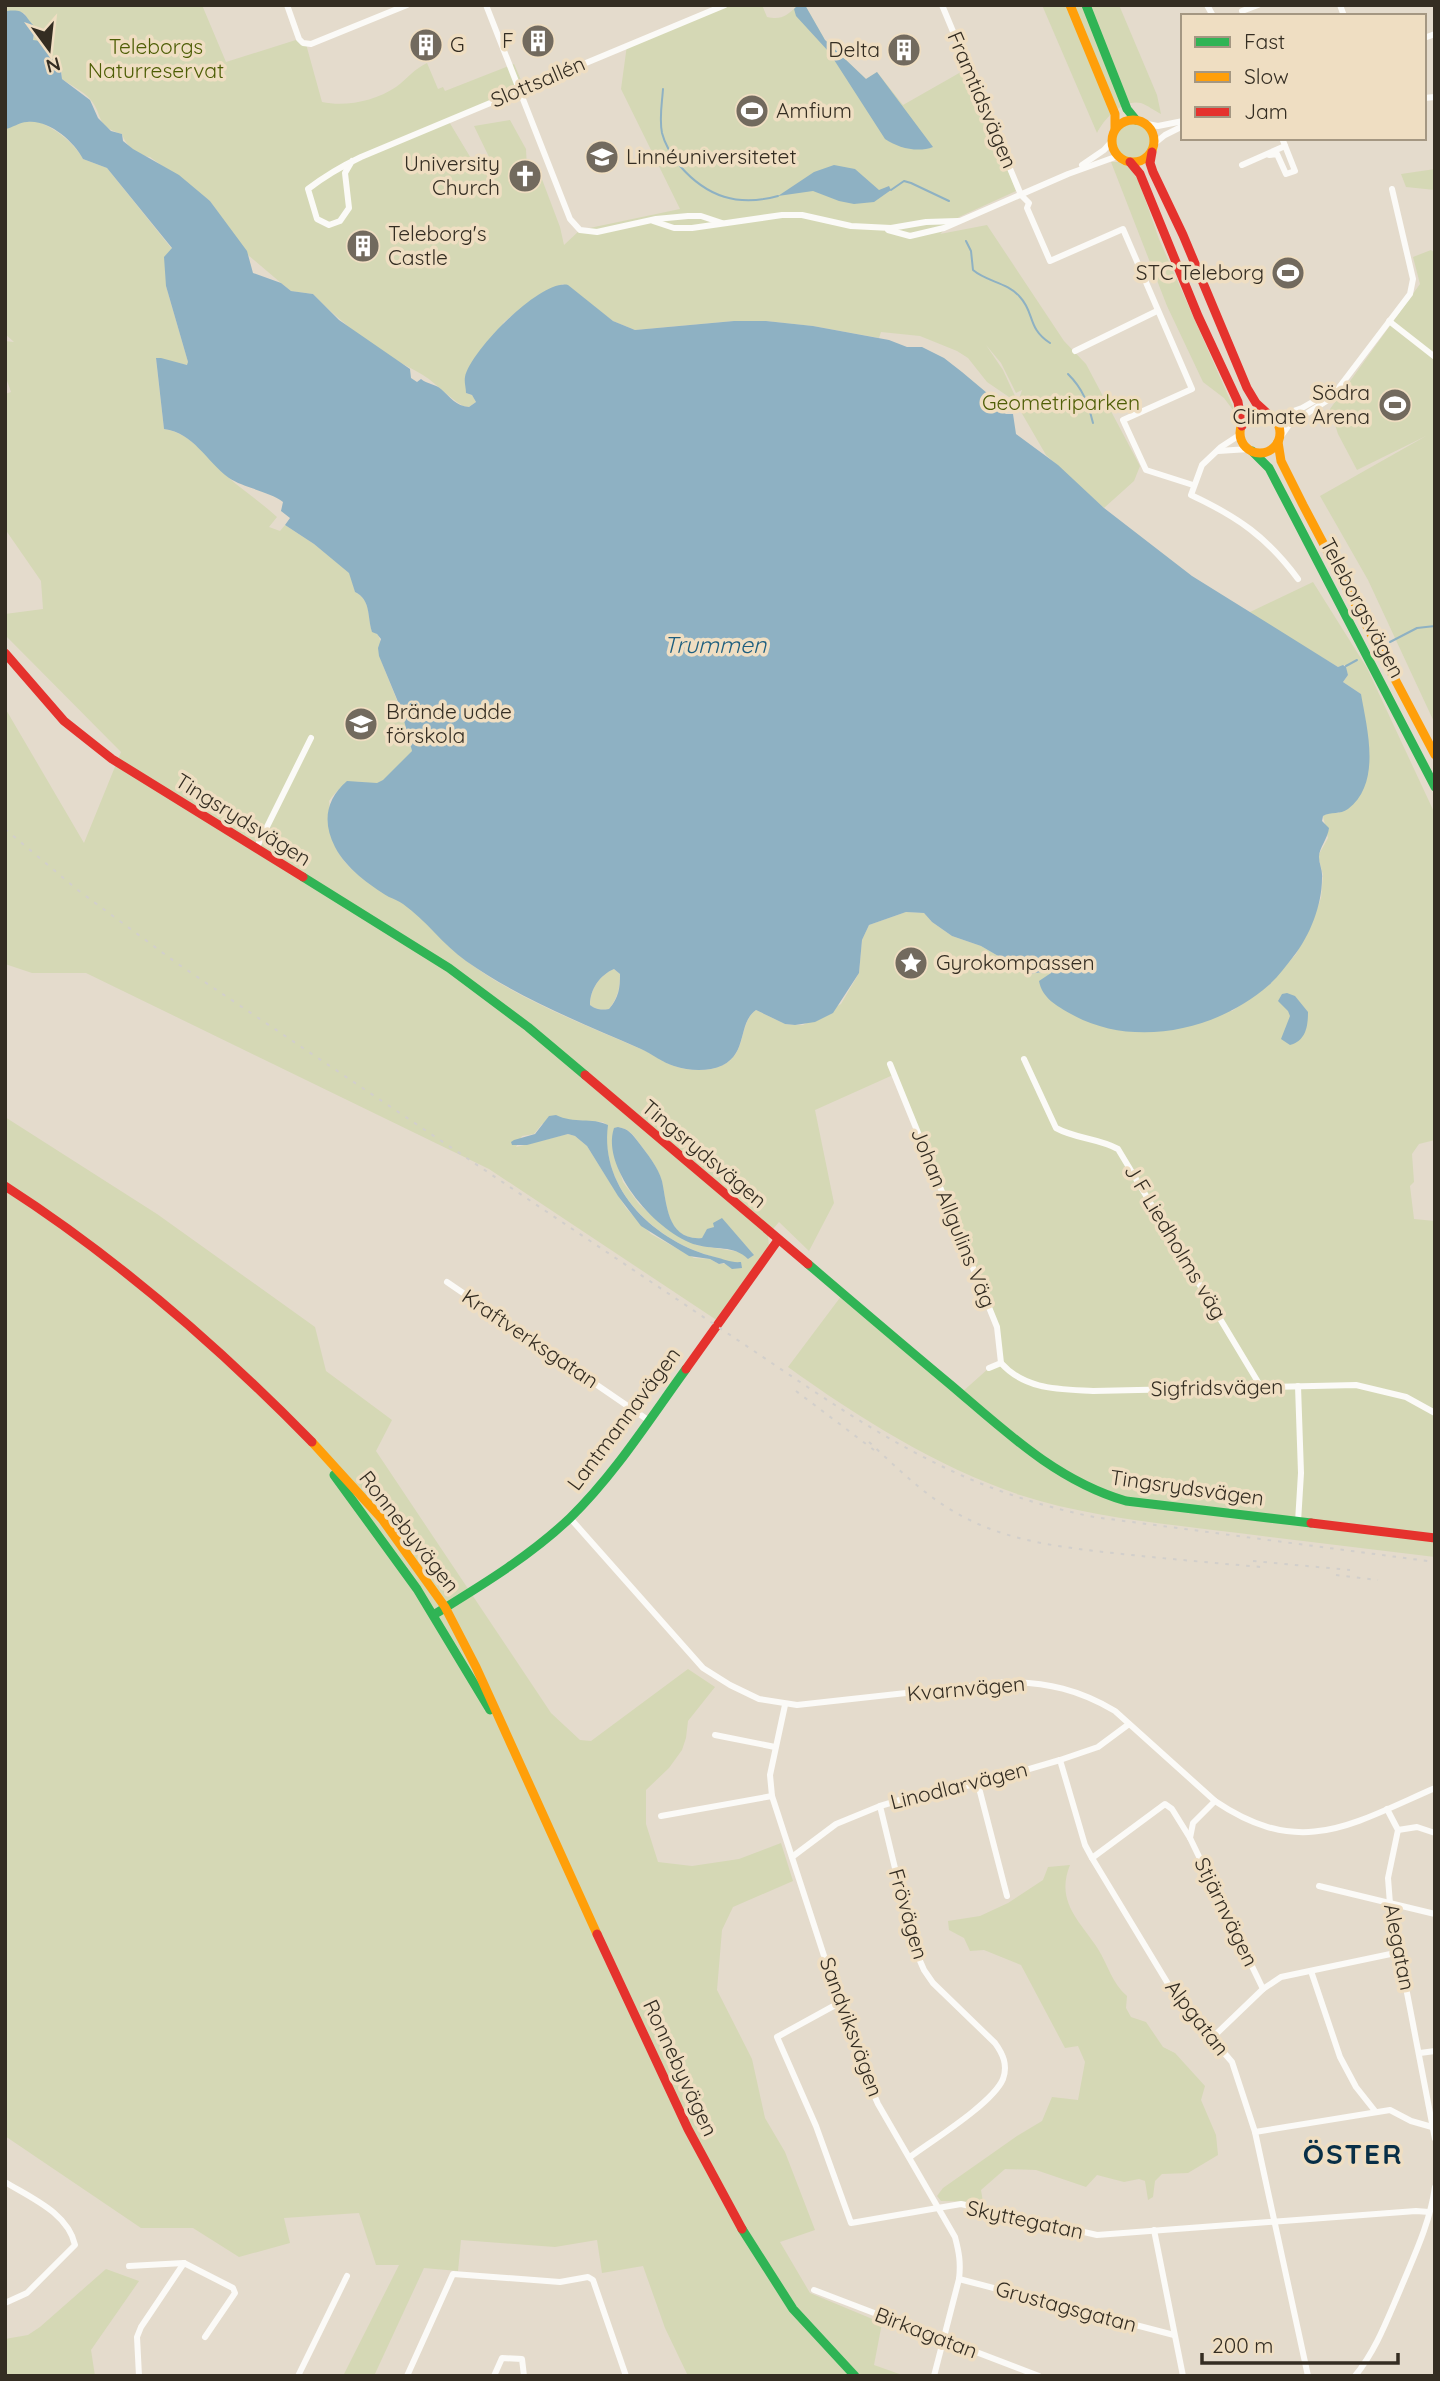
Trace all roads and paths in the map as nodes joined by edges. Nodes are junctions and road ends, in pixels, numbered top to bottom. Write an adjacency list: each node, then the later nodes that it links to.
1 (287, 5): 2 (street)
2 (407, 5)
3 (486, 5): 10 (street)
4 (725, 5): 10 (street, Slottsallén)
5 (942, 5): 26 (street, Framtidsvägen)
6 (1070, 5): 15 (main road)
7 (1086, 5): 11 (main road)
8 (1258, 5): 9 (street)
9 (1242, 11)
10 (519, 89): 21 (street, Slottsallén); 27 (street)
11 (1136, 120): 12 (main road); 15 (main road)
12 (1147, 124): 13 (street); 18 (main road)
13 (1181, 124)
14 (1181, 125): 18 (street)
15 (1115, 129): 16 (main road)
16 (1112, 141): 20 (main road); 24 (street)
17 (1283, 142): 19 (street); 23 (street)
18 (1153, 148): 22 (main road); 36 (main road)
19 (1269, 155)
20 (1118, 156): 22 (main road); 24 (street)
21 (352, 161): 21 (street, Slottsallén)
22 (1130, 162): 37 (main road)
23 (1241, 165)
24 (1068, 174): 26 (street)
25 (1392, 189): 32 (street)
26 (1021, 195): 28 (street); 31 (street, Framtidsvägen)
27 (648, 220): 29 (street); 29 (street)
28 (958, 221): 30 (street); 30 (street)
29 (722, 223): 30 (street)
30 (883, 228)
31 (1157, 311): 33 (street); 41 (street)
32 (1389, 321): 34 (street); 35 (street)
33 (1075, 351)
34 (1435, 357)
35 (1340, 385): 36 (street); 38 (street)
36 (1271, 416): 37 (main road); 38 (main road)
37 (1241, 430): 39 (main road); 40 (street)
38 (1279, 440): 39 (main road); 45 (main road, Teleborgsvägen)
39 (1251, 450): 40 (street); 46 (main road, Teleborgsvägen)
40 (1218, 451): 41 (street)
41 (1193, 485): 42 (street)
42 (1298, 579)
43 (5, 653): 47 (main road, Tingsrydsvägen)
44 (311, 738): 47 (street)
45 (1435, 755)
46 (1435, 787)
47 (256, 849): 51 (main road, Tingsrydsvägen)
48 (1024, 1059): 56 (street, J F Liedholms väg)
49 (890, 1064): 53 (street, Johan Allgulins Väg)
50 (5, 1186): 59 (main road, Ronnebyvägen)
51 (778, 1240): 58 (main road, Lantmannavägen); 61 (main road, Tingsrydsvägen)
52 (447, 1282): 58 (street, Kraftverksgatan)
53 (1001, 1363): 54 (street); 56 (street, Sigfridsvägen)
54 (989, 1368)
55 (1298, 1386): 56 (street, Sigfridsvägen); 57 (street, Sigfridsvägen); 61 (street)
56 (1261, 1387)
57 (1435, 1413)
58 (648, 1420): 60 (main road, Lantmannavägen)
59 (295, 1425): 63 (main road, Ronnebyvägen); 64 (main road, Ronnebyvägen)
60 (570, 1518): 63 (main road, Lantmannavägen); 65 (street, Kvarnvägen)
61 (1298, 1522): 62 (main road, Tingsrydsvägen)
62 (1435, 1538)
63 (445, 1608): 64 (main road, Lantmannavägen); 69 (main road, Ronnebyvägen)
64 (435, 1614): 69 (main road, Ronnebyvägen)
65 (785, 1705): 66 (street, Kvarnvägen); 68 (street, Sandviksvägen)
66 (1129, 1724): 70 (street, Linodlarvägen); 74 (street, Kvarnvägen)
67 (715, 1735): 68 (street)
68 (775, 1747): 73 (street, Sandviksvägen)
69 (513, 1750): 121 (main road, Ronnebyvägen)
70 (1060, 1760): 71 (street, Linodlarvägen); 82 (street, Alpgatan)
71 (978, 1784): 75 (street, Linodlarvägen); 84 (street)
72 (1435, 1788): 76 (street)
73 (772, 1796): 77 (street); 81 (street, Sandviksvägen)
74 (1215, 1801): 76 (street, Kvarnvägen); 80 (street, Stjärnvägen)
75 (880, 1806): 81 (street, Linodlarvägen); 98 (street, Frövägen)
76 (1387, 1809): 78 (street)
77 (661, 1816)
78 (1398, 1830): 79 (street); 85 (street, Alegatan)
79 (1435, 1833)
80 (1190, 1838): 82 (street); 89 (street, Stjärnvägen)
81 (792, 1857): 90 (street, Sandviksvägen)
82 (1092, 1857): 91 (street, Alpgatan)
83 (1319, 1886): 85 (street)
84 (1007, 1896)
85 (1391, 1904): 86 (street); 87 (street, Alegatan)
86 (1435, 1914)
87 (1400, 1952): 88 (street); 93 (street, Alegatan)
88 (1311, 1971): 89 (street); 94 (street)
89 (1263, 1989): 91 (street)
90 (839, 2003): 98 (street, Sandviksvägen); 101 (street, Skyttegatan)
91 (1212, 2038): 96 (street, Alpgatan)
92 (1435, 2051): 93 (street)
93 (1420, 2053): 95 (street, Alegatan)
94 (1375, 2111): 95 (street); 96 (street)
95 (1432, 2127): 97 (street, Alegatan)
96 (1255, 2132): 103 (street, Alpgatan)
97 (1435, 2139)
98 (910, 2157): 101 (street, Sandviksvägen)
99 (5, 2182): 111 (street)
100 (1435, 2187): 102 (street)
101 (937, 2208): 105 (street, Skyttegatan); 109 (street, Sandviksvägen)
102 (1429, 2212): 103 (street, Skyttegatan); 104 (street); 126 (street)
103 (1274, 2221): 105 (street, Skyttegatan); 125 (street, Alpgatan)
104 (1435, 2221)
105 (1154, 2230): 112 (street)
106 (184, 2263): 107 (street); 113 (street); 115 (street)
107 (129, 2266)
108 (347, 2276): 116 (street)
109 (959, 2278): 112 (street, Grustagsgatan); 114 (street, Sandviksvägen)
110 (814, 2290): 114 (street, Birkagatan)
111 (5, 2303)
112 (1174, 2335): 124 (street)
113 (205, 2337)
114 (943, 2340): 122 (street, Sandviksvägen); 123 (street, Birkagatan)
115 (139, 2376)
116 (298, 2376)
117 (407, 2376): 120 (street)
118 (494, 2376): 119 (street)
119 (524, 2376)
120 (626, 2376)
121 (855, 2376)
122 (934, 2376)
123 (1039, 2376)
124 (1183, 2376)
125 (1308, 2376)
126 (1355, 2376)

